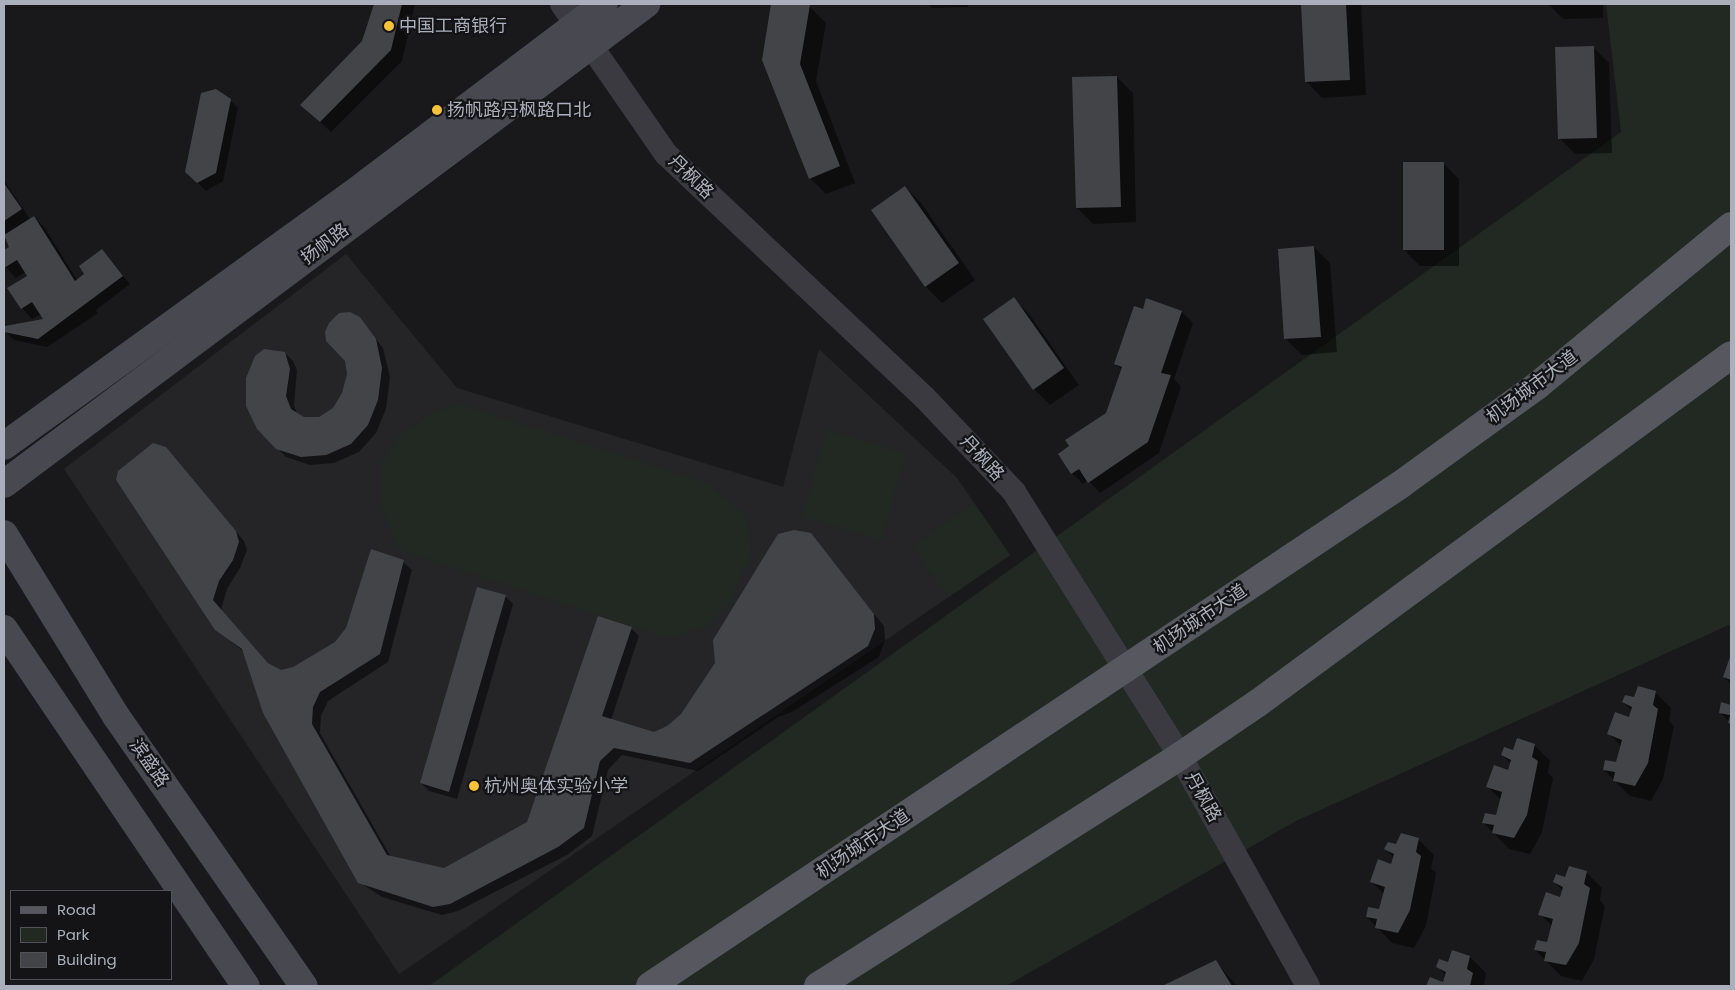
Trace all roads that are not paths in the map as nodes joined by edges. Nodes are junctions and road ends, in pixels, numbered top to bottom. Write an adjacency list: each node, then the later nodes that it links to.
1 (604, 4): 3 (main road)
2 (646, 4): 4 (main road, 扬帆路)
3 (569, 14): 4 (street, 丹枫路); 7 (main road)
4 (592, 46): 8 (main road, 扬帆路); 11 (street, 丹枫路)
5 (1731, 226): 11 (main road, 机场城市大道)
6 (1731, 355): 12 (main road)
7 (4, 446)
8 (4, 484)
9 (4, 534): 14 (main road, 滨盛路)
10 (4, 629): 13 (main road)
11 (1123, 670): 12 (street, 丹枫路); 15 (main road, 机场城市大道)
12 (1180, 756): 16 (main road); 17 (street, 丹枫路)
13 (246, 986)
14 (304, 986)
15 (650, 986)
16 (818, 986)
17 (1308, 986)

